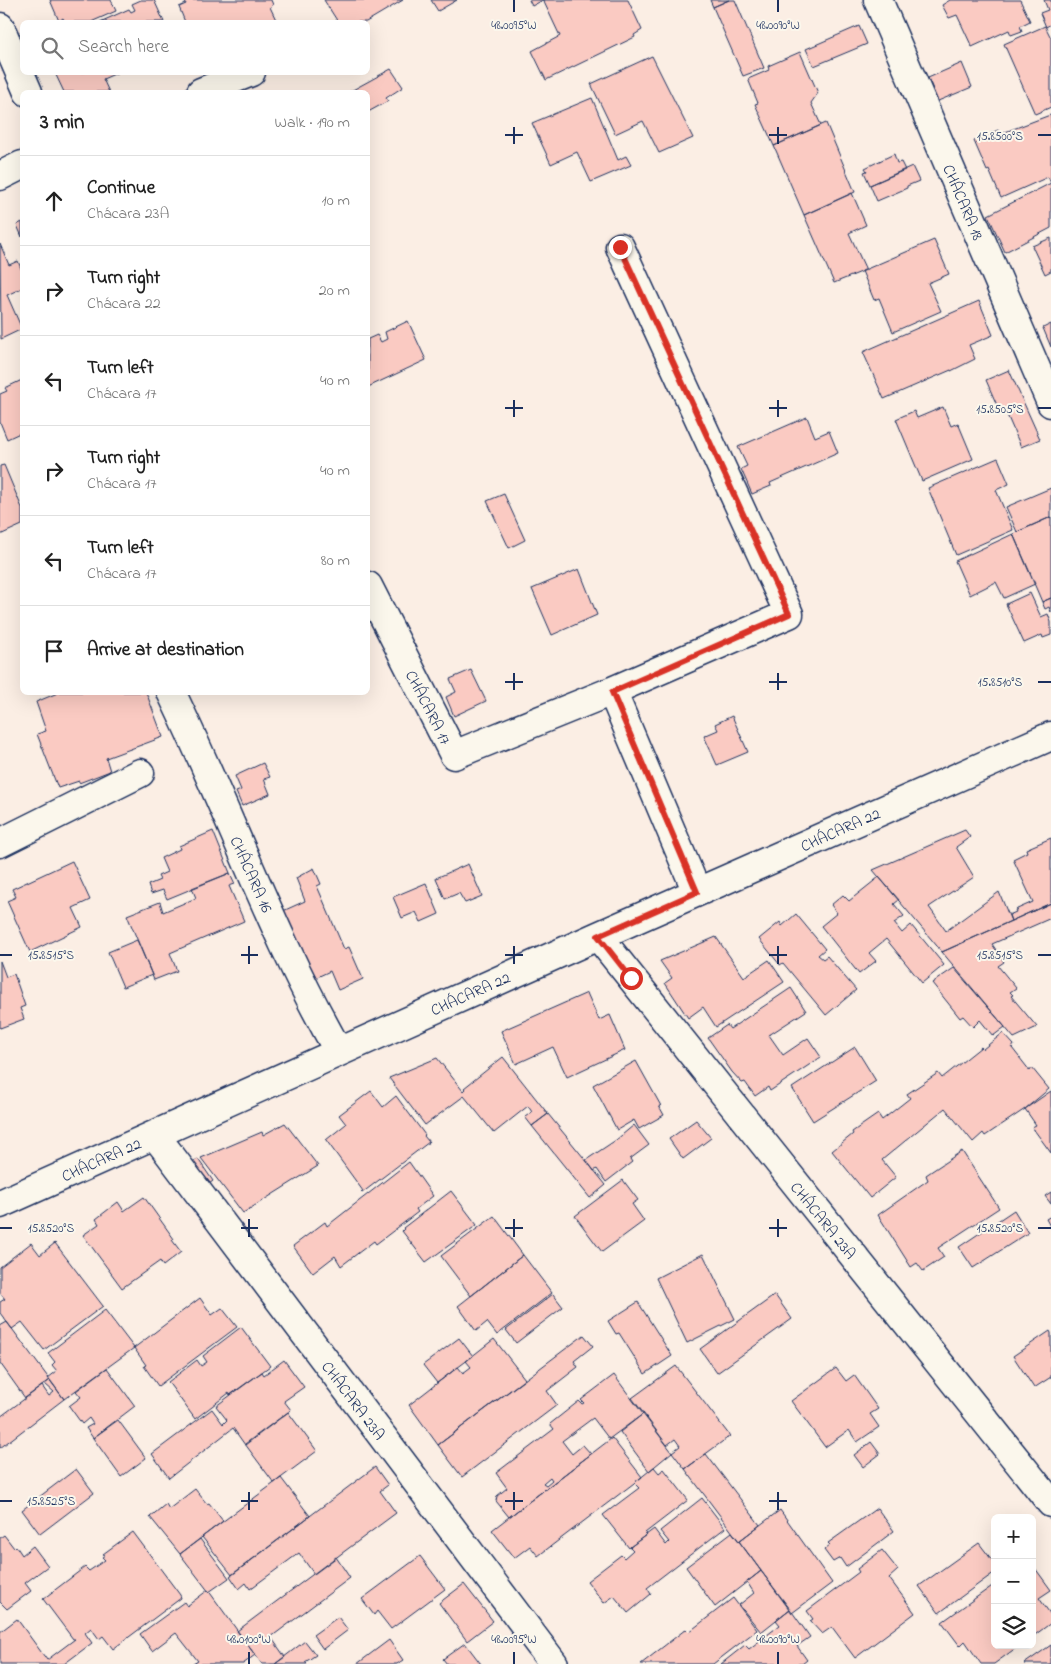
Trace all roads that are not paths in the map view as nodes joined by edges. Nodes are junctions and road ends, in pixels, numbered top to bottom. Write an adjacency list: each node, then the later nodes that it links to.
1 (878, 0): 11 (street, CHÁCARA 18)
2 (0, 27): 3 (street)
3 (20, 73)
4 (21, 75): 6 (street)
5 (243, 75): 7 (street)
6 (27, 90)
7 (205, 90)
8 (20, 166): 9 (street)
9 (0, 176)
10 (620, 247): 13 (street, CHÁCARA 17)
11 (1051, 403)
12 (370, 590): 13 (street, CHÁCARA 17)
13 (612, 692): 18 (street)
14 (172, 695): 20 (street, CHÁCARA 16)
15 (1051, 736): 18 (street, CHÁCARA 22)
16 (140, 773): 17 (street)
17 (0, 843)
18 (697, 892): 19 (street, CHÁCARA 22)
19 (598, 936): 20 (street, CHÁCARA 22); 23 (street, CHÁCARA 23A)
20 (339, 1052): 21 (street, CHÁCARA 22)
21 (155, 1135): 22 (street, CHÁCARA 22); 24 (street, CHÁCARA 23A)
22 (0, 1204)
23 (1051, 1503)
24 (554, 1664)

